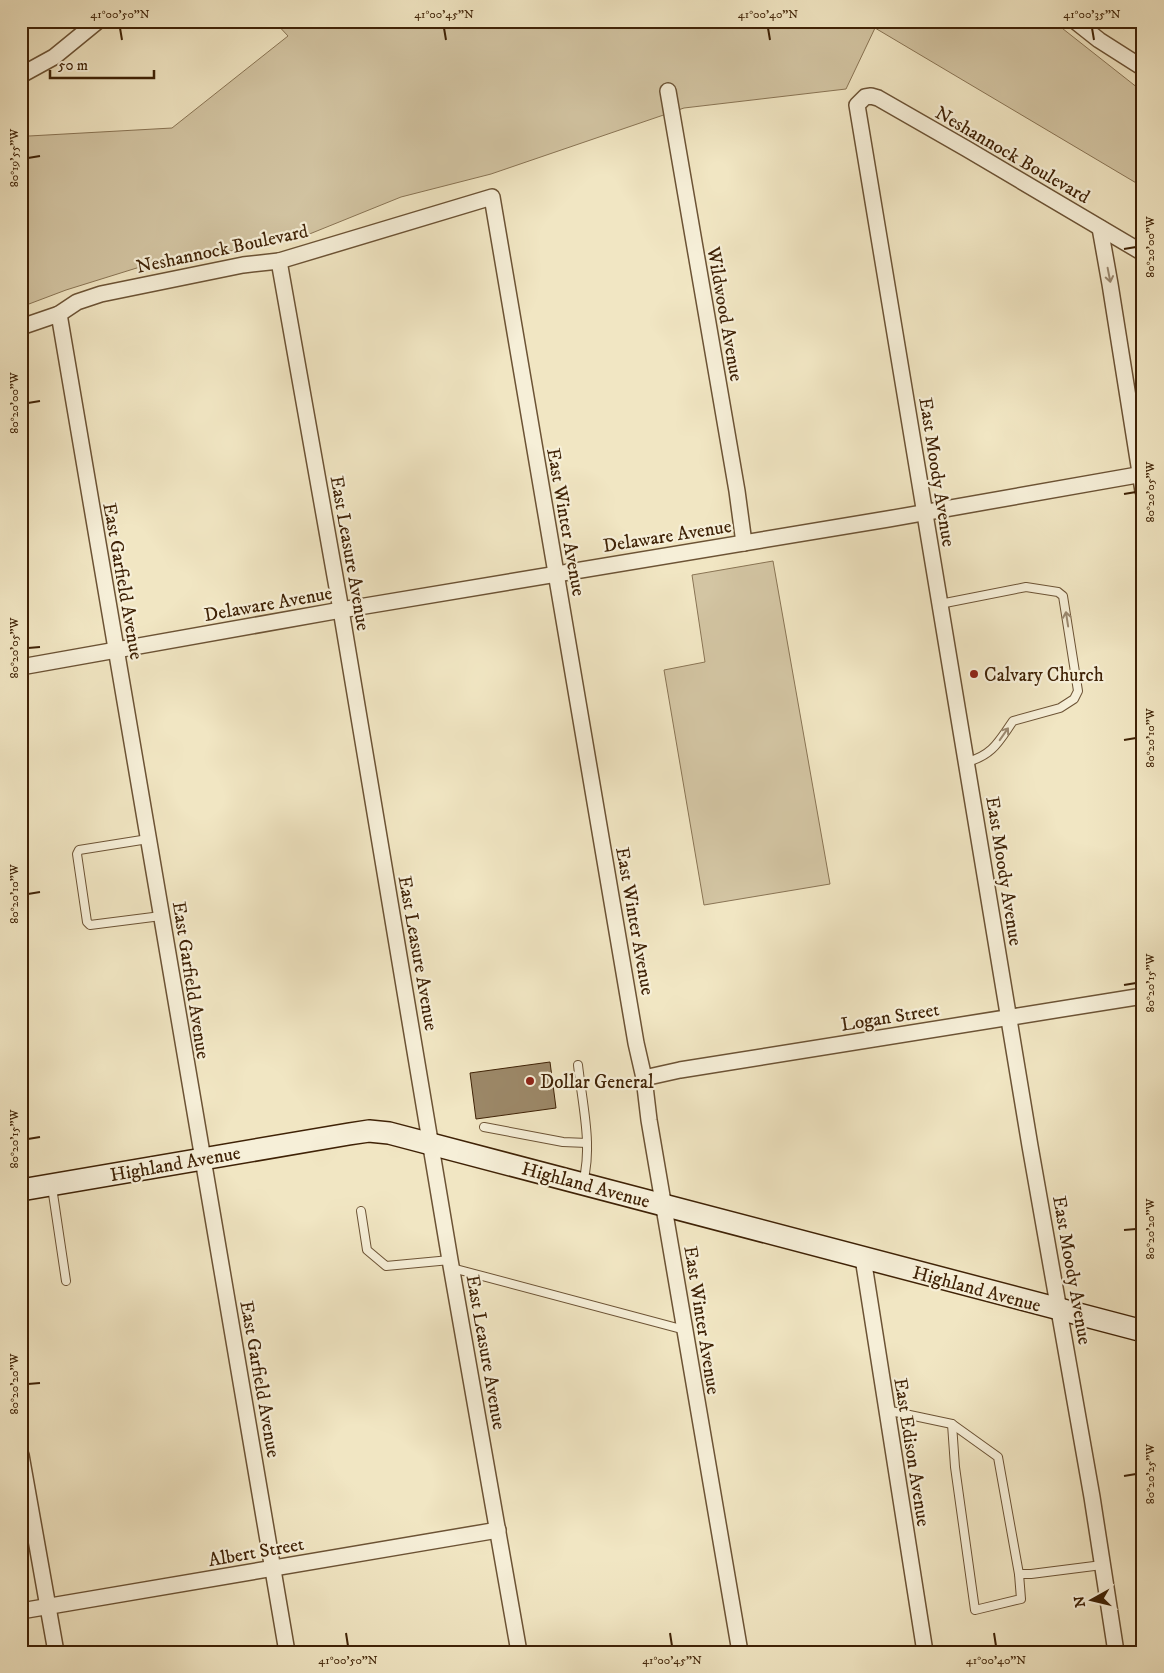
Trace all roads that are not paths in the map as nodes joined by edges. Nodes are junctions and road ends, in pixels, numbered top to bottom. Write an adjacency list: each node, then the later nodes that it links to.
1 (98, 21): 4 (street)
2 (1075, 21): 3 (street)
3 (1143, 68)
4 (23, 74)
5 (668, 91): 16 (street, Wildwood Avenue)
6 (862, 99): 8 (street, Neshannock Boulevard); 15 (street, East Moody Avenue)
7 (492, 196): 10 (street, Neshannock Boulevard); 17 (street, East Winter Avenue)
8 (1100, 228): 9 (street, Neshannock Boulevard); 13 (street, one-way to 13)
9 (1143, 254)
10 (279, 261): 11 (street, Neshannock Boulevard); 19 (street, East Leasure Avenue)
11 (59, 314): 12 (street, Neshannock Boulevard); 20 (street, East Garfield Avenue)
12 (21, 327)
13 (1142, 474): 14 (street); 15 (street, Delaware Avenue)
14 (1143, 491)
15 (924, 512): 16 (street, Delaware Avenue); 18 (street, East Moody Avenue)
16 (744, 543): 17 (street, Delaware Avenue)
17 (556, 574): 19 (street, Delaware Avenue); 28 (street, East Winter Avenue)
18 (940, 604): 22 (street, East Moody Avenue); 22 (lane, one-way to 18)
19 (341, 610): 20 (street, Delaware Avenue); 30 (street, East Leasure Avenue)
20 (115, 650): 21 (street, Delaware Avenue); 23 (street, East Garfield Avenue)
21 (21, 667)
22 (967, 762): 26 (street, East Moody Avenue)
23 (148, 839): 24 (street, East Garfield Avenue); 24 (lane)
24 (161, 916): 32 (street, East Garfield Avenue)
25 (1143, 996): 26 (street, Logan Street)
26 (1009, 1018): 28 (street, Logan Street); 41 (street, East Moody Avenue)
27 (578, 1065): 31 (lane)
28 (644, 1078): 36 (street, East Winter Avenue)
29 (484, 1127): 31 (lane)
30 (431, 1143): 32 (main road, Highland Avenue); 34 (main road, Highland Avenue); 39 (street, East Leasure Avenue)
31 (587, 1144): 34 (lane)
32 (203, 1159): 33 (main road, Highland Avenue); 49 (street, East Garfield Avenue)
33 (52, 1184): 35 (main road, Highland Avenue); 40 (lane)
34 (583, 1184): 36 (main road, Highland Avenue)
35 (21, 1190)
36 (664, 1205): 38 (main road, Highland Avenue); 42 (street, East Winter Avenue)
37 (361, 1211): 39 (lane)
38 (863, 1258): 41 (main road, Highland Avenue); 44 (street, East Edison Avenue)
39 (451, 1264): 42 (lane); 47 (street, East Leasure Avenue)
40 (66, 1281)
41 (1060, 1309): 43 (main road, Highland Avenue); 48 (street, East Moody Avenue)
42 (685, 1330): 56 (street, East Winter Avenue)
43 (1143, 1331)
44 (886, 1410): 45 (lane); 57 (street, East Edison Avenue)
45 (952, 1424): 50 (lane); 50 (lane)
46 (21, 1456): 51 (street)
47 (498, 1530): 49 (street, Albert Street); 55 (street, East Leasure Avenue)
48 (1102, 1565): 50 (lane); 58 (street, East Moody Avenue)
49 (272, 1568): 51 (street, Albert Street); 54 (street, East Garfield Avenue)
50 (1019, 1574)
51 (47, 1607): 52 (street, Albert Street); 53 (street)
52 (21, 1611)
53 (56, 1652)
54 (287, 1652)
55 (519, 1652)
56 (740, 1652)
57 (925, 1652)
58 (1116, 1652)

